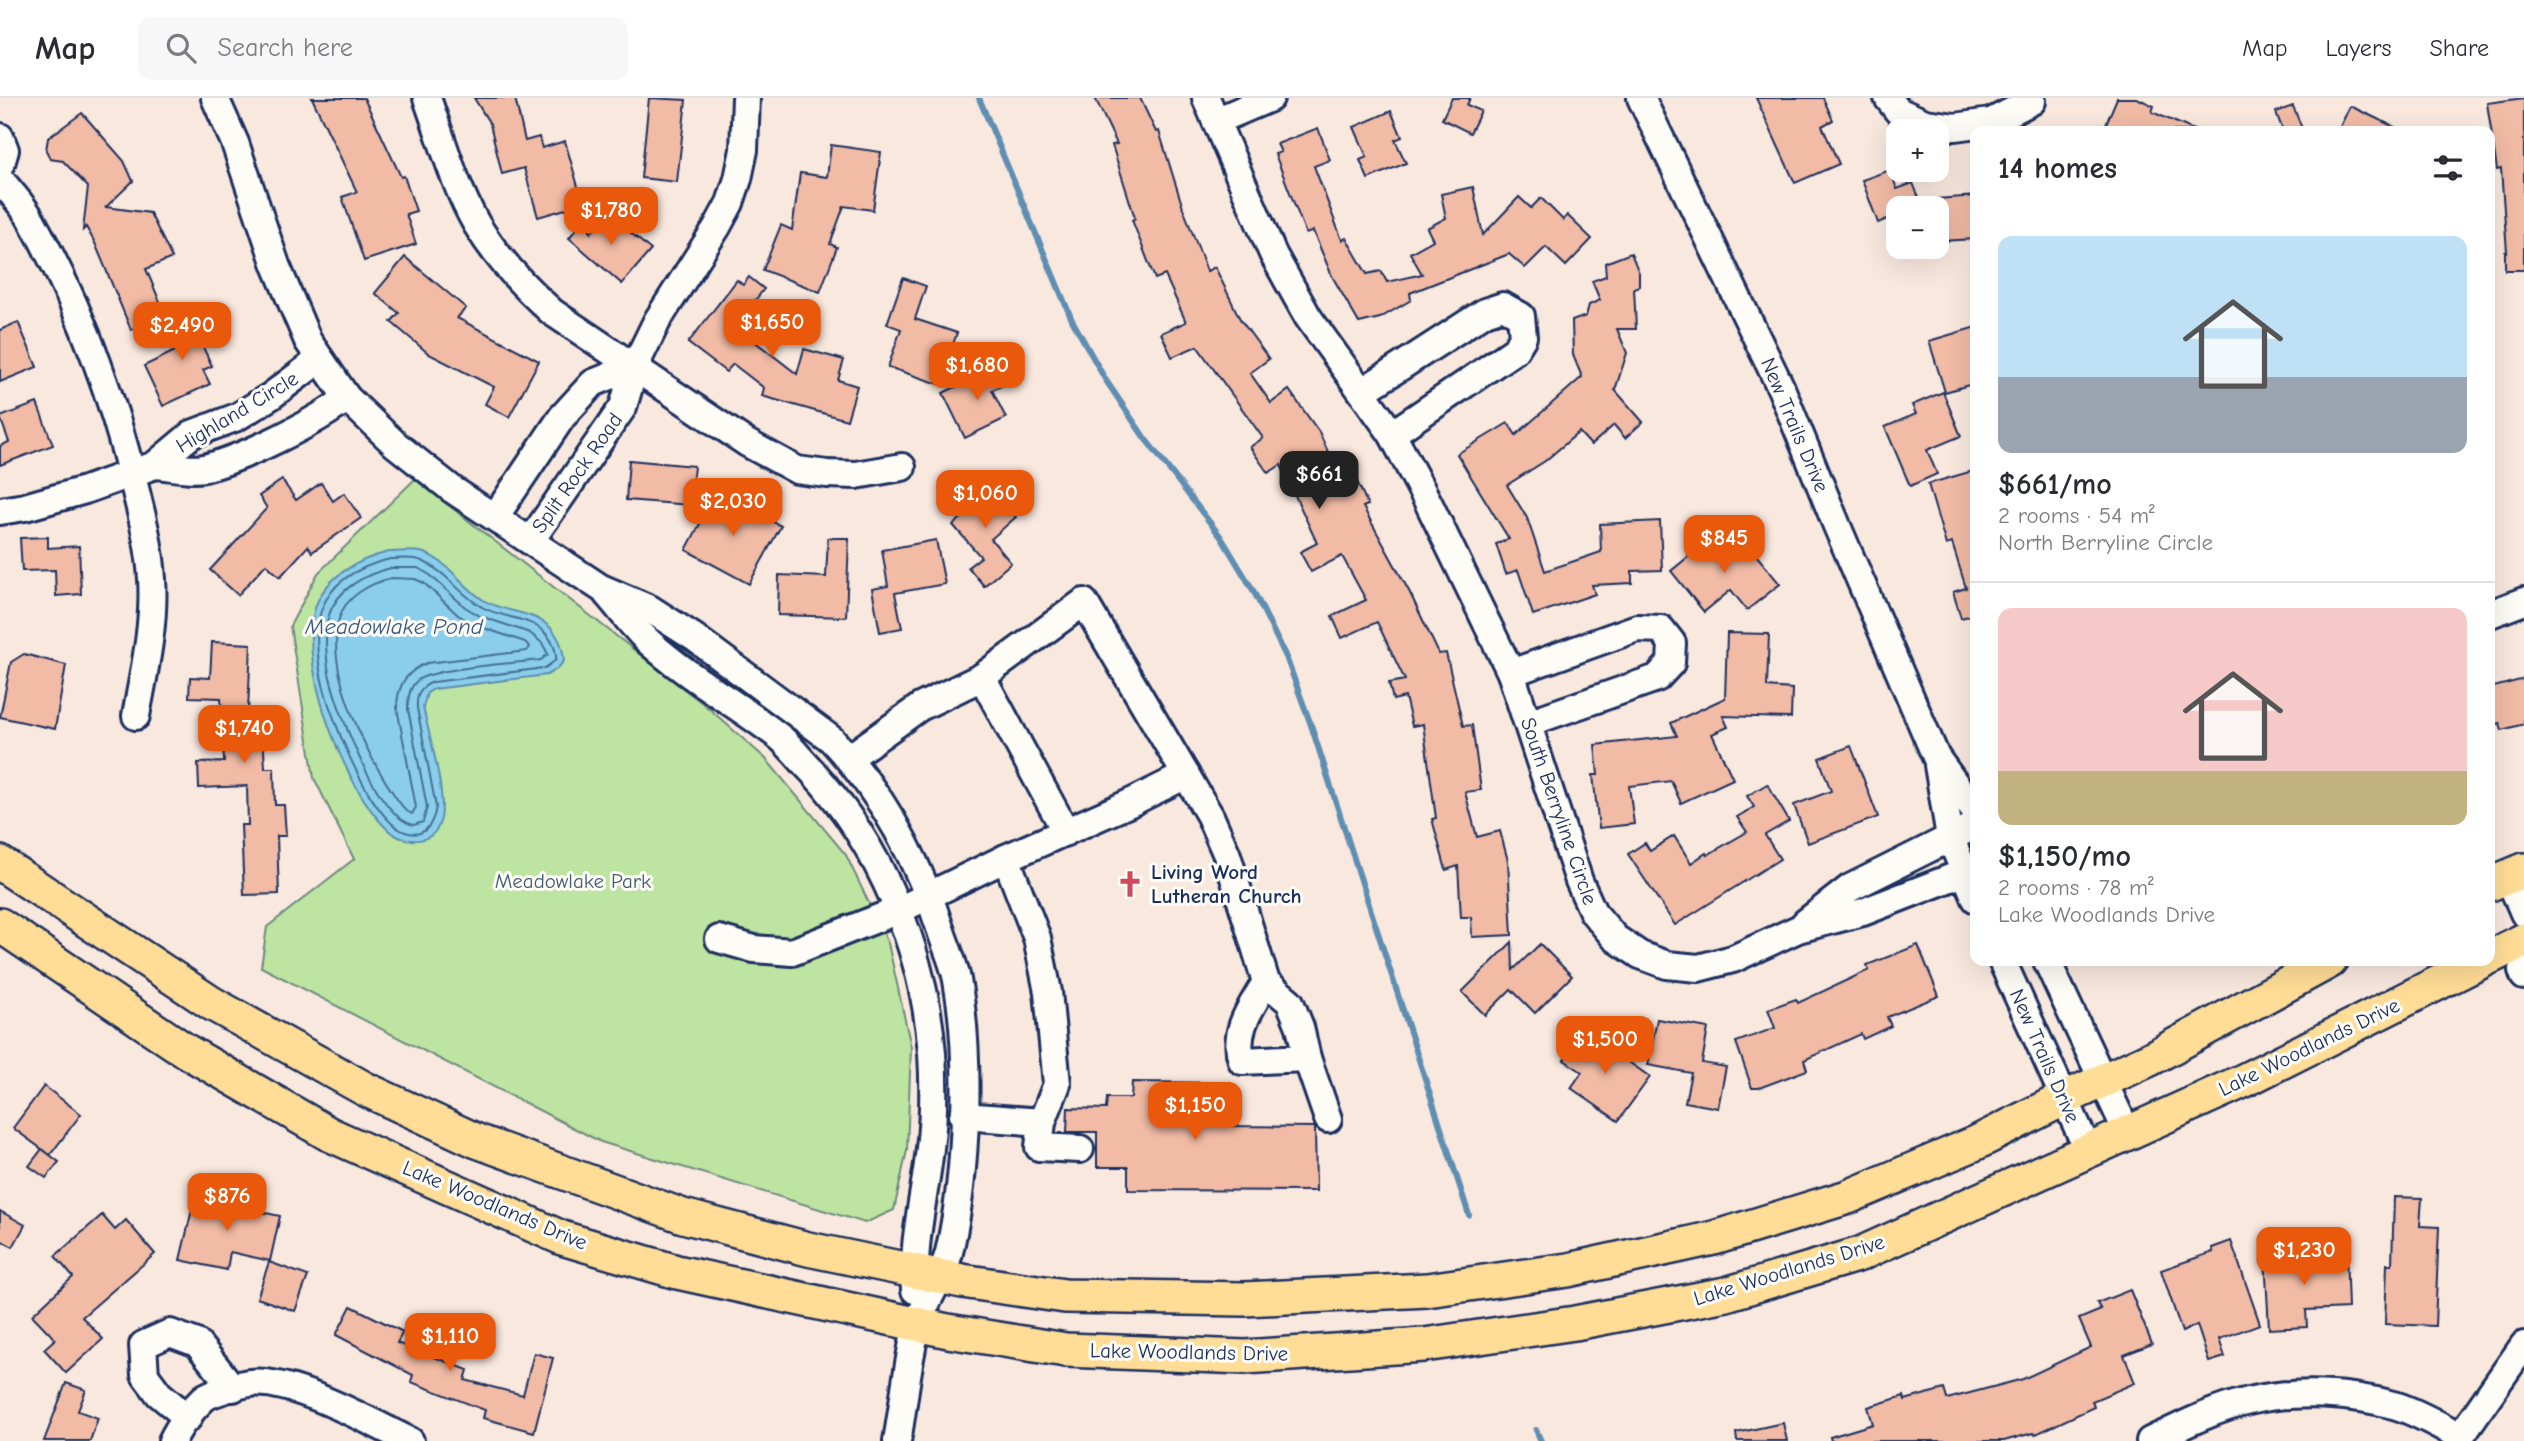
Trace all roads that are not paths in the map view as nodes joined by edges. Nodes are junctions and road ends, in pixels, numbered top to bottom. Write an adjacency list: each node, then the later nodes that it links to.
1 (215, 98): 12 (street)
2 (427, 98): 13 (street)
3 (746, 98): 13 (street, Split Rock Road)
4 (1270, 98): 8 (street)
5 (1642, 98): 31 (street, New Trails Drive)
6 (1888, 98): 7 (street)
7 (2032, 102)
8 (1211, 110): 14 (street, South Berryline Circle)
9 (0, 137): 10 (street)
10 (0, 167)
11 (0, 179): 20 (street)
12 (320, 359): 15 (street); 16 (street, Highland Circle)
13 (635, 366): 19 (street); 22 (street, Split Rock Road); 23 (street, Split Rock Road)
14 (1363, 391): 17 (street, South Berryline Circle); 17 (street)
15 (347, 398): 18 (street, Highland Circle); 22 (street)
16 (213, 426): 18 (street); 20 (street, Highland Circle)
17 (1392, 435): 27 (street, South Berryline Circle)
18 (226, 460): 20 (street, Highland Circle)
19 (902, 467)
20 (143, 470): 21 (street, Highland Circle); 29 (street)
21 (0, 511)
22 (495, 517): 23 (street)
23 (531, 540): 24 (street)
24 (601, 588): 32 (street); 43 (street)
25 (2524, 601): 26 (street)
26 (2495, 612)
27 (1511, 673): 30 (street, South Berryline Circle); 30 (street)
28 (982, 677): 32 (street); 33 (street); 36 (street)
29 (136, 716)
30 (1528, 723): 46 (street, South Berryline Circle)
31 (1937, 757): 34 (street, New Trails Drive); 37 (street, New Trails Drive)
32 (849, 758): 42 (street)
33 (1186, 775): 36 (street); 56 (street)
34 (1970, 804)
35 (1970, 828): 37 (street, South Berryline Circle)
36 (1066, 832): 38 (street)
37 (1950, 837): 40 (street, New Trails Drive); 46 (street, South Berryline Circle)
38 (1006, 858): 42 (street); 62 (street)
39 (0, 863): 66 (main road)
40 (1970, 870): 46 (street, South Berryline Circle)
41 (2507, 877): 44 (street)
42 (930, 895): 43 (street); 60 (street)
43 (899, 910): 47 (street); 66 (street)
44 (2524, 914)
45 (0, 925): 67 (main road, Lake Woodlands Drive)
46 (1798, 929)
47 (719, 939)
48 (2524, 940): 49 (main road)
49 (2495, 954)
50 (2524, 964): 55 (street)
51 (2005, 966): 59 (street, New Trails Drive)
52 (2049, 966): 58 (street, New Trails Drive)
53 (2321, 966): 58 (main road)
54 (2472, 966): 63 (main road, Lake Woodlands Drive)
55 (2524, 976)
56 (1266, 982): 57 (street); 57 (street)
57 (1307, 1058): 61 (street)
58 (2102, 1081): 59 (main road); 63 (street, New Trails Drive)
59 (2063, 1099): 65 (street, New Trails Drive); 66 (main road)
60 (964, 1116): 62 (street); 66 (street)
61 (1328, 1119)
62 (1042, 1122): 64 (street)
63 (2127, 1132): 65 (main road, Lake Woodlands Drive)
64 (1080, 1149)
65 (2088, 1150): 67 (main road, Lake Woodlands Drive)
66 (926, 1275): 67 (street)
67 (918, 1325): 74 (street)
68 (2524, 1345): 71 (street)
69 (233, 1388): 70 (street); 70 (street); 73 (street)
70 (188, 1418): 72 (street)
71 (2459, 1439): 75 (street)
72 (172, 1441)
73 (410, 1441)
74 (897, 1441)
75 (2150, 1441)

